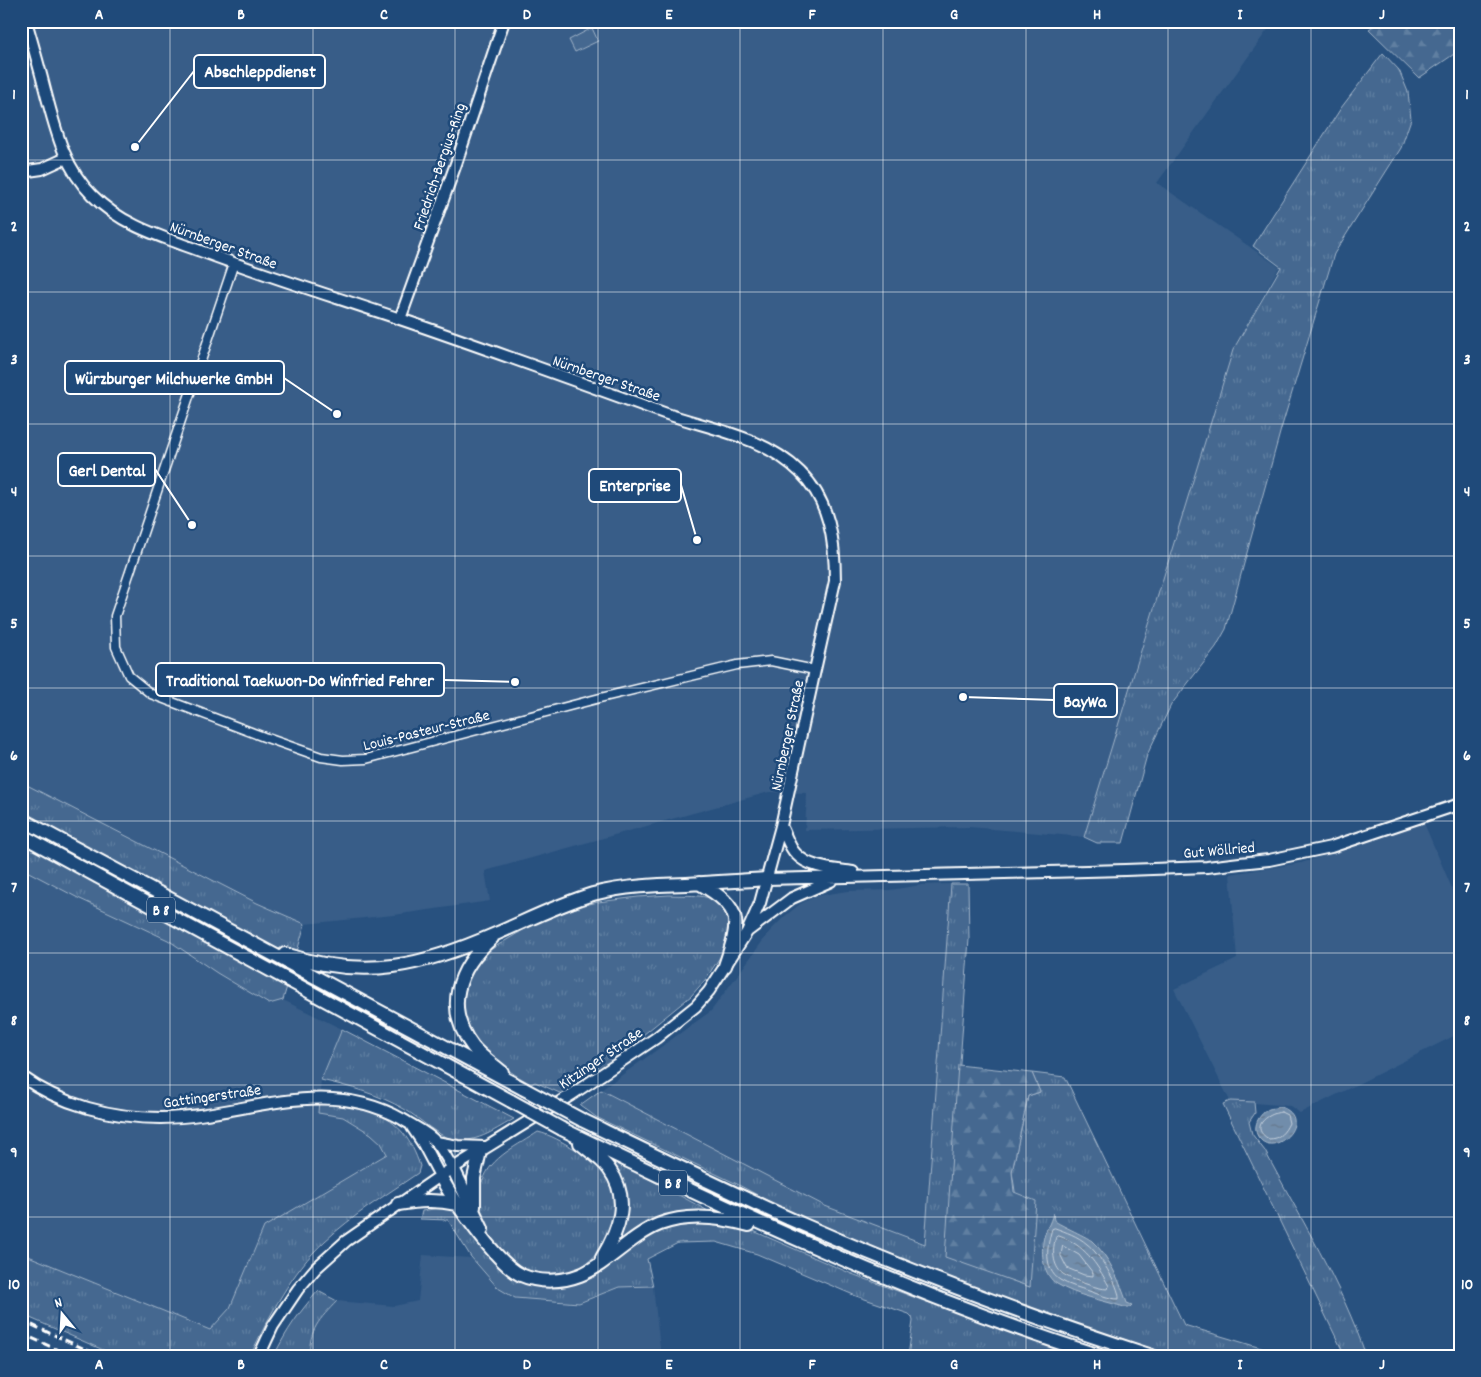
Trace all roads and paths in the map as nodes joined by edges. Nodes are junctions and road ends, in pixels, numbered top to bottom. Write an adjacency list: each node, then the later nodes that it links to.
1 (26, 21): 3 (street)
2 (504, 21): 6 (street, Friedrich-Bergius-Ring)
3 (66, 158): 4 (street); 5 (street, Nürnberger Straße)
4 (21, 172)
5 (234, 264): 6 (street, Nürnberger Straße); 7 (street, Louis-Pasteur-Straße)
6 (400, 319): 7 (street, Nürnberger Straße)
7 (814, 670): 10 (street, Nürnberger Straße)
8 (1460, 804): 12 (street, Gut Wöllried)
9 (21, 819): 18 (highway, B 8)
10 (782, 826): 12 (street); 14 (street, Nürnberger Straße)
11 (21, 835): 23 (highway, B 8, bridge)
12 (876, 876): 13 (street)
13 (839, 877): 14 (street); 16 (street)
14 (767, 879): 15 (highway); 16 (street, Kitzinger Straße)
15 (699, 883): 17 (highway); 19 (highway)
16 (747, 932): 19 (street, Kitzinger Straße)
17 (498, 933): 18 (highway); 21 (highway)
18 (252, 943): 21 (highway, B 8)
19 (725, 966): 25 (street, Kitzinger Straße)
20 (21, 1076): 22 (street, Gattingerstraße)
21 (524, 1090): 36 (highway, B 8, bridge)
22 (410, 1124): 24 (street, Gattingerstraße); 27 (street)
23 (562, 1129): 31 (highway, B 8); 33 (highway)
24 (436, 1142): 25 (street); 26 (street, Gattingerstraße)
25 (483, 1149): 26 (street, Kitzinger Straße); 30 (highway)
26 (453, 1168): 27 (street, Kitzinger Straße); 30 (highway)
27 (440, 1176): 28 (street, Kitzinger Straße); 29 (highway)
28 (398, 1204): 29 (highway); 34 (street, Kitzinger Straße)
29 (456, 1204): 32 (highway)
30 (474, 1210): 32 (highway)
31 (786, 1235): 33 (highway); 35 (highway, B 8)
32 (489, 1245): 33 (highway)
33 (599, 1264)
34 (259, 1356)
35 (1100, 1356)
36 (1152, 1356)

